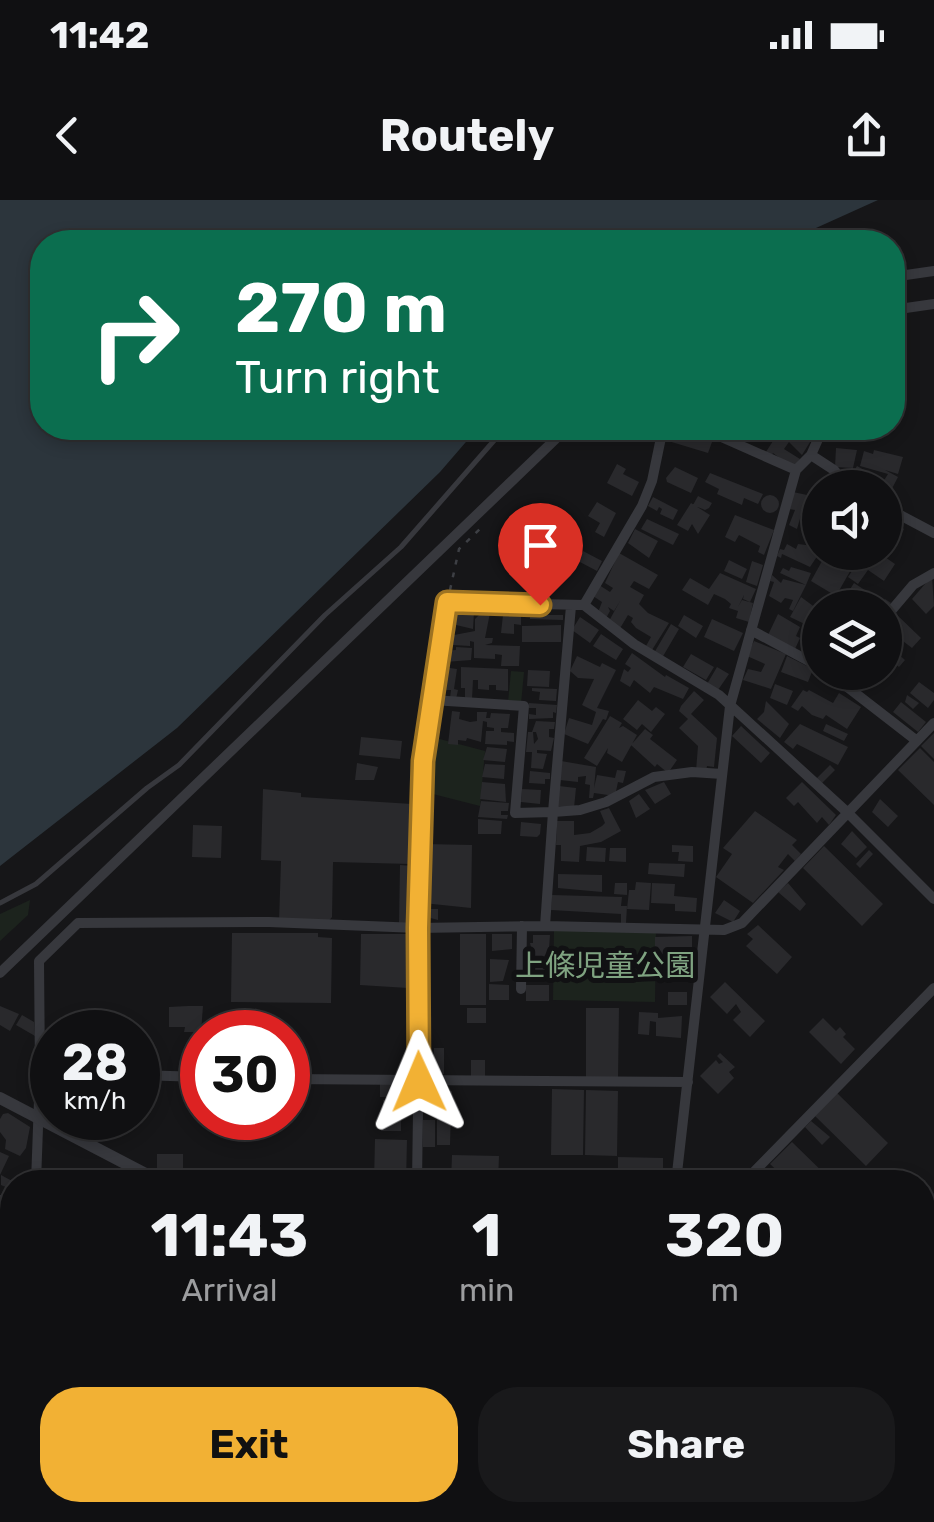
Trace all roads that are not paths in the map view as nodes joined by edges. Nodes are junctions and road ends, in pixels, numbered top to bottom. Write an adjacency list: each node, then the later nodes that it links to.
1 (934, 271): 2 (street)
2 (905, 275)
3 (934, 304): 4 (street)
4 (905, 308)
5 (495, 440): 30 (lane)
6 (555, 440): 35 (street)
7 (661, 440): 17 (street)
8 (728, 440): 11 (street)
9 (818, 440): 10 (street)
10 (811, 455): 11 (street); 12 (street)
11 (796, 470): 19 (street)
12 (834, 470)
13 (902, 516): 14 (street)
14 (934, 533)
15 (934, 572): 16 (street)
16 (902, 598)
17 (584, 605): 18 (street); 23 (street)
18 (571, 606): 22 (street); 27 (street)
19 (751, 630): 20 (street); 23 (street)
20 (802, 657)
21 (854, 690): 25 (street)
22 (432, 700): 27 (street); 33 (street)
23 (730, 706): 26 (street); 28 (street)
24 (934, 723): 25 (street)
25 (917, 741): 28 (street)
26 (722, 774): 27 (street); 34 (street)
27 (552, 812): 32 (street)
28 (848, 812): 29 (street); 34 (street)
29 (934, 899)
30 (0, 903)
31 (522, 926): 32 (street); 33 (street); 37 (street)
32 (545, 926): 34 (street)
33 (418, 928): 38 (street); 40 (street)
34 (704, 930): 41 (street)
35 (0, 974)
36 (934, 988): 50 (street)
37 (521, 989)
38 (42, 1010)
39 (310, 1080): 40 (street)
40 (419, 1082): 41 (street); 48 (street)
41 (688, 1082): 49 (street)
42 (0, 1098): 43 (street)
43 (30, 1112)
44 (37, 1140): 46 (street)
45 (83, 1140): 47 (street)
46 (36, 1170)
47 (139, 1170)
48 (417, 1170)
49 (677, 1170)
50 (756, 1170)

